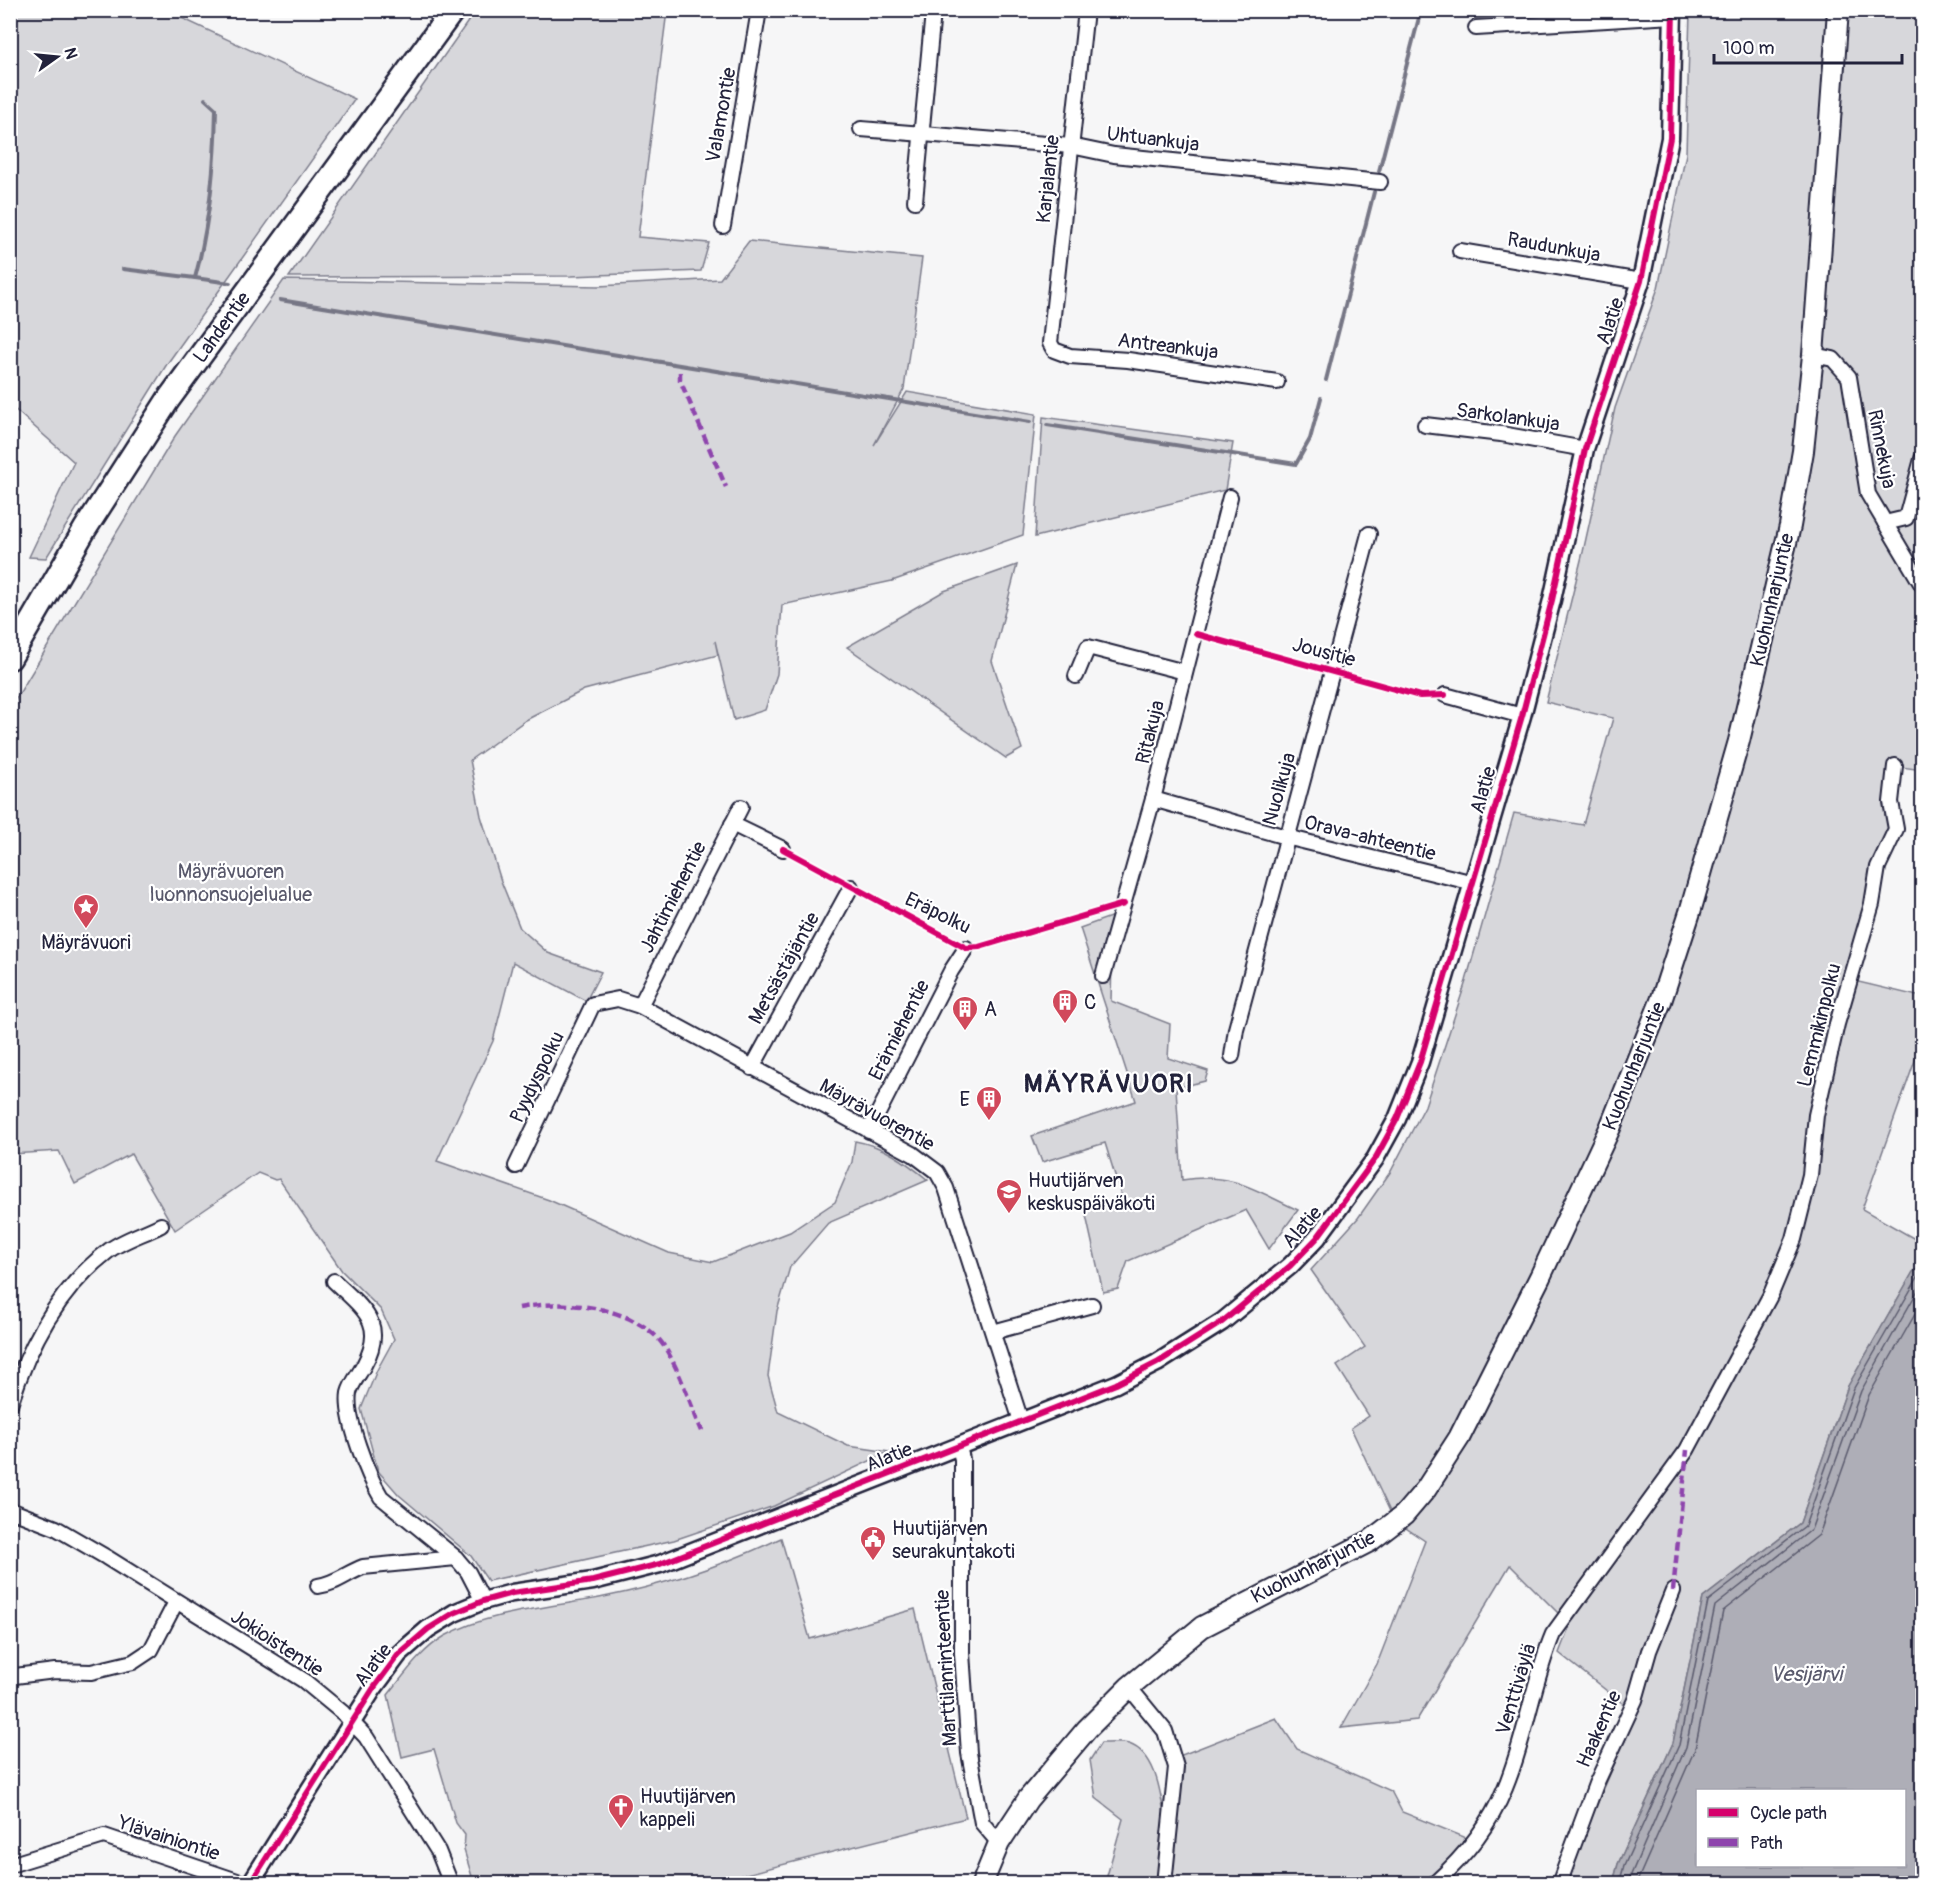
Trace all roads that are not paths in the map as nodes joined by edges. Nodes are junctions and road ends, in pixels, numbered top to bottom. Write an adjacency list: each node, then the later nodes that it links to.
1 (453, 10): 26 (highway, Lahdentie)
2 (759, 10): 13 (street, Valamontie)
3 (1086, 10): 10 (street, Karjalantie)
4 (1838, 10): 17 (main road, Kuohunharjuntie)
5 (933, 12): 9 (street)
6 (1673, 13): 7 (street); 15 (street, Alatie)
7 (1476, 28)
8 (861, 129): 9 (street, Uhtuankuja)
9 (922, 134): 10 (street, Uhtuankuja); 12 (street)
10 (1071, 146): 11 (street, Uhtuankuja); 16 (street, Karjalantie)
11 (1380, 182)
12 (915, 201)
13 (723, 226)
14 (1460, 251): 15 (street, Raudunkuja)
15 (1641, 281): 20 (street, Alatie)
16 (1054, 350): 18 (street, Antreankuja)
17 (1813, 355): 23 (street, Rinnekuja); 62 (main road, Kuohunharjuntie)
18 (1277, 382)
19 (1425, 425): 20 (street, Sarkolankuja)
20 (1584, 448): 30 (street, Alatie)
21 (1923, 459): 23 (street, Rinnekuja)
22 (1230, 497): 27 (street, Ritakuja)
23 (1885, 523): 25 (street)
24 (1369, 534): 35 (street, Nuolikuja)
25 (1923, 585)
26 (10, 658)
27 (1185, 672): 28 (street); 32 (street, Ritakuja)
28 (1076, 676)
29 (1445, 695): 30 (street)
30 (1522, 716): 37 (street, Alatie)
31 (1895, 766): 54 (street, Lemmikinpolku)
32 (1153, 799): 35 (street, Orava-ahteentie); 40 (street, Ritakuja)
33 (741, 807): 34 (street, Jahtimiehentie)
34 (732, 824): 36 (street); 42 (street, Jahtimiehentie)
35 (1286, 837): 37 (street, Orava-ahteentie); 43 (street, Nuolikuja)
36 (783, 849)
37 (1474, 883): 52 (street, Alatie)
38 (851, 887): 44 (street, Metsästäjäntie)
39 (966, 948): 45 (street, Erämiehentie)
40 (1103, 976)
41 (593, 1004): 42 (street, Mäyrävuorentie); 46 (street, Pyydyspolku)
42 (640, 1006): 44 (street, Mäyrävuorentie)
43 (1233, 1056)
44 (752, 1068): 45 (street, Mäyrävuorentie)
45 (869, 1131): 50 (street, Mäyrävuorentie)
46 (516, 1166)
47 (161, 1226): 51 (street)
48 (334, 1281): 56 (street)
49 (1092, 1305): 50 (street)
50 (993, 1332): 52 (street, Mäyrävuorentie)
51 (10, 1405)
52 (1021, 1421): 53 (street, Alatie)
53 (959, 1447): 59 (street, Alatie); 64 (street, Marttilanrinteentie)
54 (1687, 1450): 70 (street, Venttiväylä)
55 (10, 1509): 60 (street, Jokioistentie)
56 (456, 1558): 57 (street); 59 (street)
57 (318, 1586)
58 (1673, 1591): 71 (street, Haakentie)
59 (483, 1601): 63 (street, Alatie)
60 (176, 1602): 61 (street); 63 (street, Jokioistentie)
61 (15, 1676)
62 (1129, 1688): 64 (main road, Kuohunharjuntie); 69 (street)
63 (353, 1723): 66 (street, Alatie); 67 (street, Jokioistentie)
64 (999, 1844): 68 (main road, Kuohunharjuntie)
65 (10, 1865): 66 (street, Ylävainiontie)
66 (248, 1884)
67 (451, 1884)
68 (982, 1884)
69 (1164, 1884)
70 (1434, 1884)
71 (1559, 1884)

